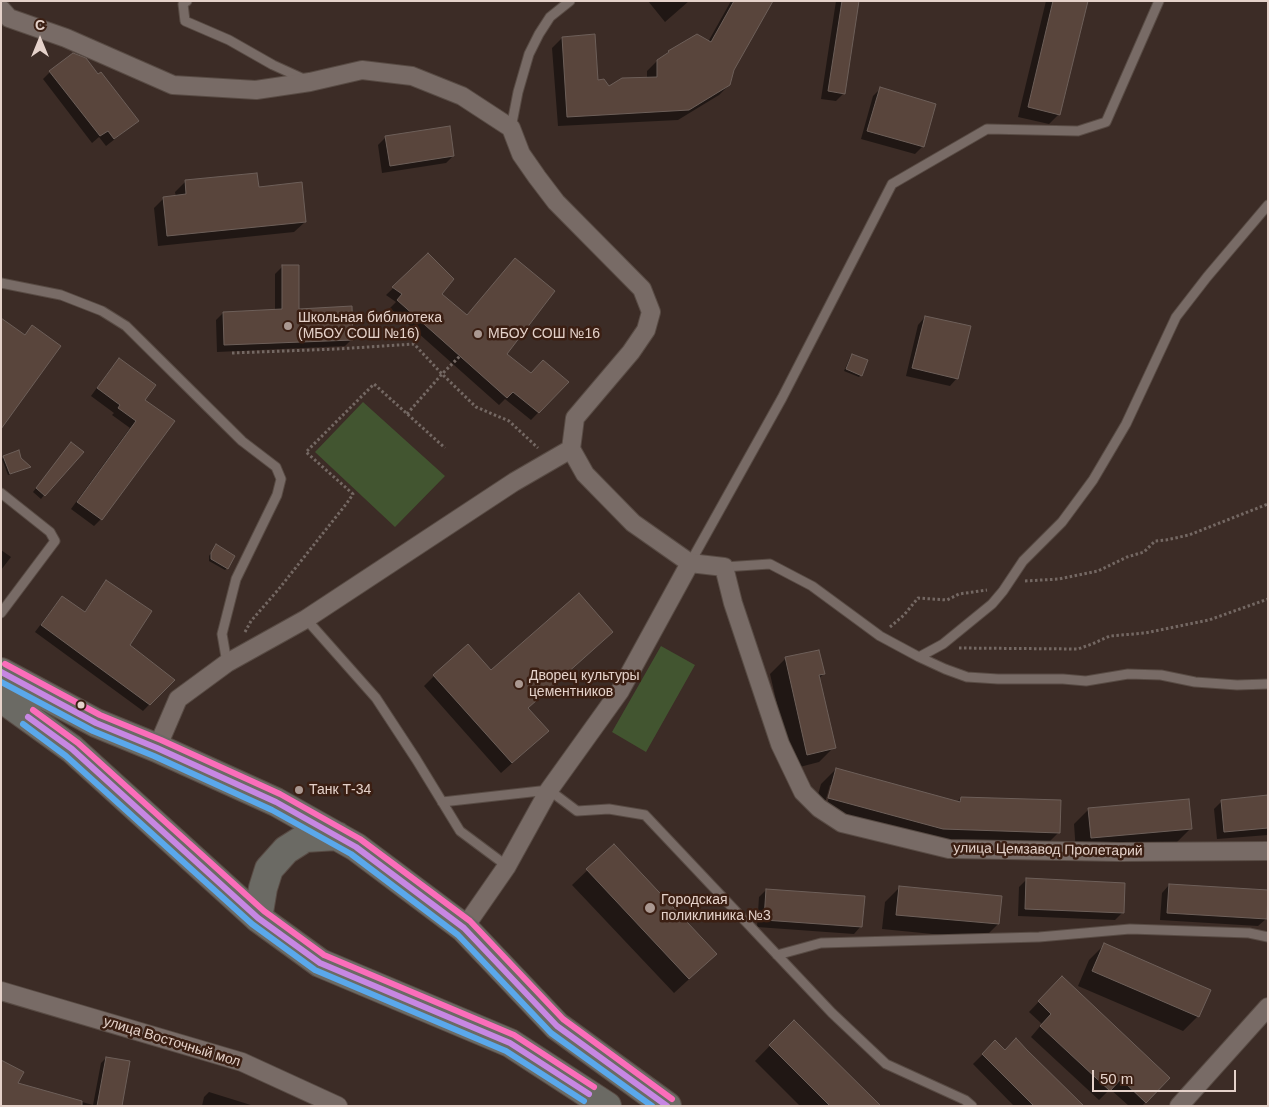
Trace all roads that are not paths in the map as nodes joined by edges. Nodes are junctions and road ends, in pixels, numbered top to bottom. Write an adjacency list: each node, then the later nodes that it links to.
1 (187, 1): 5 (lane)
2 (570, 1): 6 (lane)
3 (1159, 1): 11 (lane)
4 (1, 9): 5 (street)
5 (310, 82): 6 (street)
6 (511, 128): 9 (street)
7 (1268, 205): 15 (lane)
8 (1, 283): 16 (lane)
9 (571, 449): 11 (street); 14 (street)
10 (1, 493): 13 (lane)
11 (690, 563): 12 (street); 21 (street)
12 (724, 567): 15 (lane); 24 (street, улица Цемзавод Пролетарий)
13 (1, 613)
14 (306, 619): 16 (street); 22 (lane)
15 (919, 657): 18 (lane)
16 (227, 663): 20 (street)
17 (1, 672): 20 (highway)
18 (1268, 684)
19 (1, 698): 26 (highway)
20 (158, 748): 23 (highway)
21 (549, 790): 22 (lane); 25 (street); 29 (lane)
22 (442, 802): 25 (lane)
23 (337, 836): 26 (highway); 27 (highway)
24 (1268, 851)
25 (507, 866): 27 (street)
26 (258, 918): 33 (highway)
27 (464, 928): 34 (highway)
28 (1268, 937): 29 (lane)
29 (777, 955): 35 (lane)
30 (1, 991): 32 (street, улица Восточный мол)
31 (1268, 1007): 36 (street)
32 (338, 1106)
33 (607, 1106)
34 (666, 1106)
35 (972, 1106)
36 (1179, 1106)

